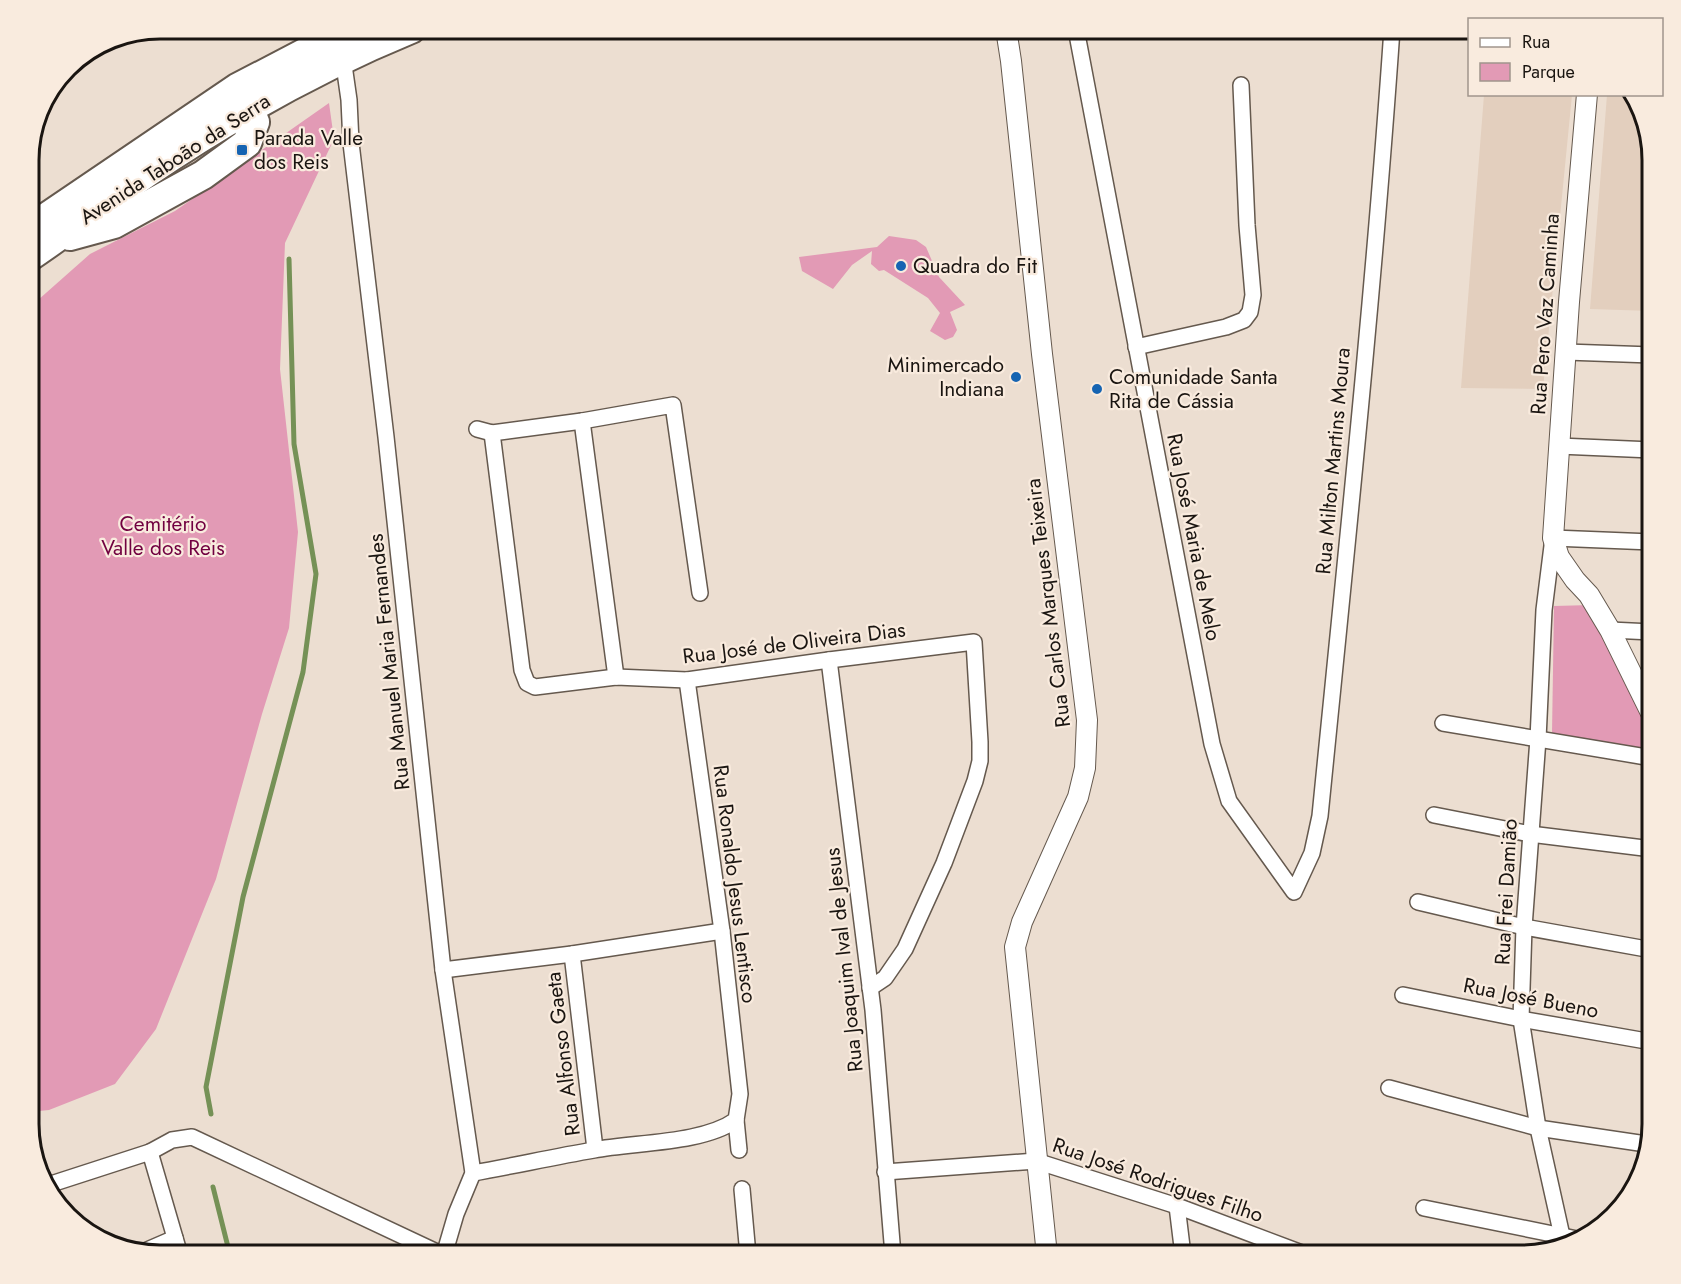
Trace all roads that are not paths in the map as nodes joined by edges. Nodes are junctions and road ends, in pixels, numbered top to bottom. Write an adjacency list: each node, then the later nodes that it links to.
1 (342, 39): 9 (highway, Avenida Taboão da Serra)
2 (344, 39): 9 (highway, Avenida Taboão da Serra)
3 (345, 39): 41 (street, Rua Manuel Maria Fernandes)
4 (1007, 39): 53 (street, Rua Carlos Marques Teixeira)
5 (1078, 39): 12 (street, Rua José Maria de Melo)
6 (1391, 39): 35 (street, Rua Milton Martins Moura)
7 (1241, 85): 12 (street)
8 (1587, 96): 13 (street, Rua Pero Vaz Caminha)
9 (243, 98): 10 (highway, Avenida Taboão da Serra); 11 (highway, Avenida Taboão da Serra)
10 (39, 241)
11 (39, 243)
12 (1136, 347): 35 (street, Rua José Maria de Melo)
13 (1566, 352): 14 (street); 18 (street, Rua Pero Vaz Caminha)
14 (1642, 355)
15 (582, 421): 17 (street); 22 (street); 26 (street)
16 (477, 429): 17 (street)
17 (492, 433): 26 (street, Rua José de Oliveira Dias)
18 (1559, 446): 19 (street); 20 (street, Rua Pero Vaz Caminha)
19 (1642, 450)
20 (1553, 538): 21 (street); 23 (street); 30 (street, Rua Frei Damião)
21 (1642, 542)
22 (700, 593)
23 (1610, 630): 24 (street); 28 (street)
24 (1642, 631)
25 (829, 660): 27 (street, Rua José de Oliveira Dias); 42 (street, Rua Joaquim Ival de Jesus); 42 (street, Rua José de Oliveira Dias)
26 (616, 677): 27 (street, Rua José de Oliveira Dias)
27 (687, 680): 38 (street, Rua Ronaldo Jesus Lentisco)
28 (1642, 693)
29 (1443, 723): 30 (street)
30 (1538, 739): 31 (street); 33 (street, Rua Frei Damião)
31 (1642, 756)
32 (1434, 815): 33 (street)
33 (1530, 834): 34 (street); 37 (street, Rua Frei Damião)
34 (1642, 848)
35 (1294, 892)
36 (1418, 902): 37 (street)
37 (1524, 927): 39 (street); 44 (street, Rua Frei Damião)
38 (722, 931): 40 (street); 47 (street, Rua Ronaldo Jesus Lentisco)
39 (1642, 948)
40 (572, 954): 41 (street); 50 (street, Rua Alfonso Gaeta)
41 (443, 970): 55 (street, Rua Manuel Maria Fernandes)
42 (870, 988): 54 (street, Rua Joaquim Ival de Jesus)
43 (1403, 995): 44 (street, Rua José Bueno)
44 (1521, 1019): 45 (street, Rua José Bueno); 48 (street, Rua Frei Damião)
45 (1642, 1040)
46 (1389, 1088): 48 (street)
47 (736, 1120): 50 (street); 51 (street, Rua Ronaldo Jesus Lentisco)
48 (1538, 1128): 49 (street); 61 (street, Rua Frei Damião)
49 (1641, 1143)
50 (595, 1149): 55 (street)
51 (739, 1150)
52 (150, 1152): 56 (street); 60 (street); 65 (street)
53 (1036, 1161): 54 (street, Rua José Rodrigues Filho); 58 (street, Rua José Rodrigues Filho); 69 (street, Rua Carlos Marques Teixeira)
54 (885, 1172): 68 (street, Rua Joaquim Ival de Jesus)
55 (473, 1173): 66 (street)
56 (54, 1183)
57 (742, 1189): 67 (street)
58 (1177, 1206): 70 (street); 71 (street, Rua José Rodrigues Filho)
59 (1424, 1208): 62 (street)
60 (175, 1238): 63 (street); 64 (street)
61 (1561, 1239)
62 (1557, 1240)
63 (159, 1245)
64 (177, 1245)
65 (421, 1245)
66 (447, 1245)
67 (747, 1245)
68 (892, 1245)
69 (1046, 1245)
70 (1182, 1245)
71 (1278, 1245)

